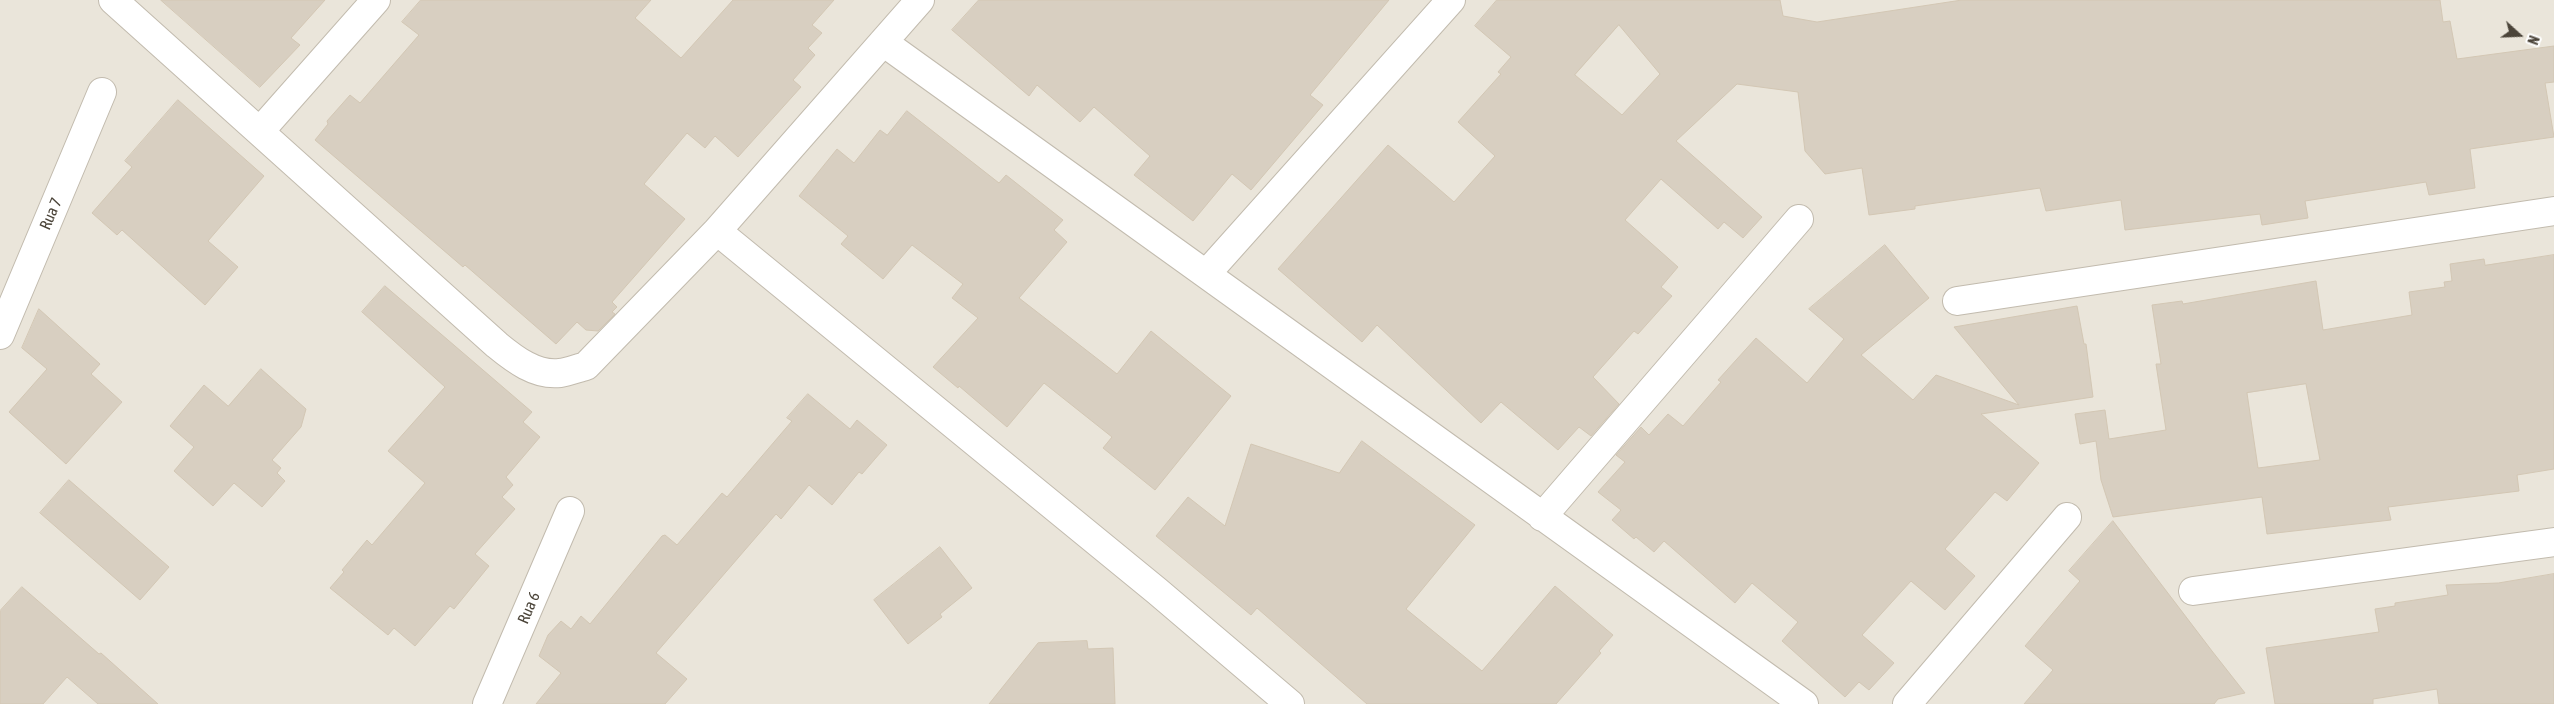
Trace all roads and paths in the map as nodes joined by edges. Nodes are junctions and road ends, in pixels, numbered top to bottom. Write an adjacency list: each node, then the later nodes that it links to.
1 (113, 0): 7 (street)
2 (376, 0): 7 (street)
3 (920, 0): 5 (street)
4 (1451, 0): 11 (street)
5 (883, 42): 10 (street); 11 (street)
6 (102, 92): 13 (street, Rua 7)
7 (261, 130): 10 (street)
8 (2554, 211): 12 (street)
9 (1799, 219): 15 (street)
10 (717, 231): 20 (street)
11 (1207, 273): 15 (street)
12 (1957, 301)
13 (0, 335)
14 (570, 511): 19 (street, Rua 6)
15 (1542, 517): 21 (street)
16 (2067, 517): 22 (street)
17 (2554, 542): 18 (street)
18 (2193, 591)
19 (487, 704)
20 (1290, 704)
21 (1804, 704)
22 (1907, 704)

